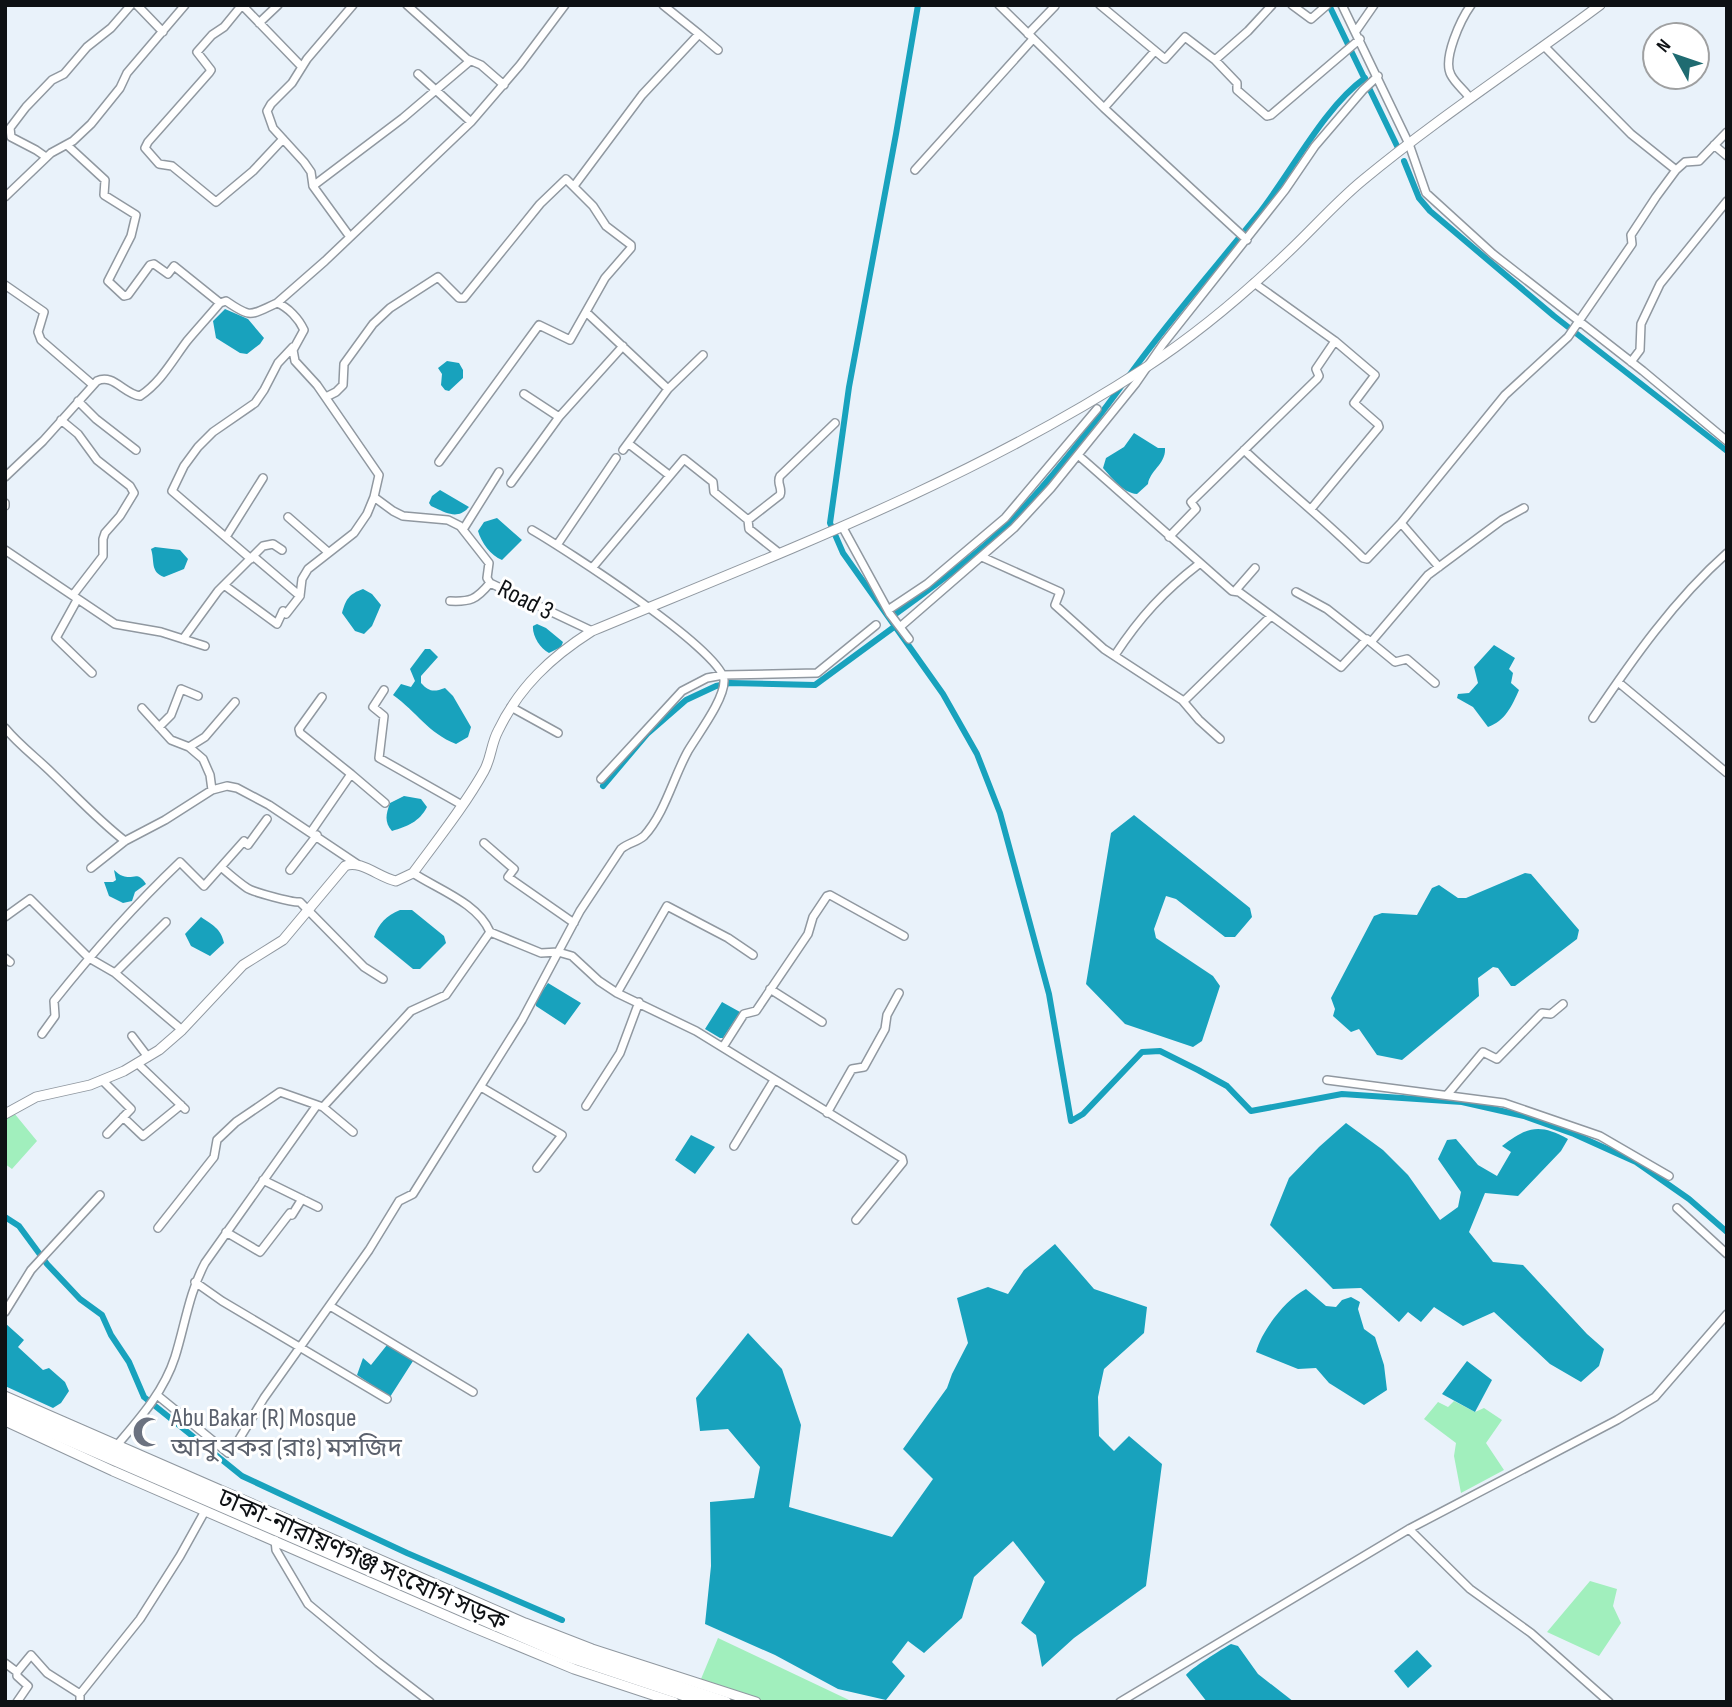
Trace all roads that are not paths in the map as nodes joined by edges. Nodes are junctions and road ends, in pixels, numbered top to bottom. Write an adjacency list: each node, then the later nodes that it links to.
1 (131, 5): 44 (street)
2 (137, 5): 21 (street)
3 (185, 5): 21 (street)
4 (242, 5): 20 (street); 39 (street)
5 (278, 5): 20 (street)
6 (353, 5): 30 (street)
7 (407, 5): 29 (street)
8 (565, 5): 33 (street)
9 (663, 5): 22 (street)
10 (999, 5): 23 (street)
11 (1100, 5): 27 (street)
12 (1272, 5): 28 (street)
13 (1292, 5): 19 (street)
14 (1342, 5): 24 (street)
15 (1374, 5): 24 (street)
16 (1471, 5): 35 (street)
17 (1600, 5): 25 (street)
18 (1055, 6): 23 (street)
19 (1326, 6)
20 (259, 23): 30 (street)
21 (163, 32): 41 (street)
22 (699, 34): 26 (street); 48 (street)
23 (1031, 36): 36 (street); 45 (street)
24 (1357, 37): 28 (street); 32 (street)
25 (1544, 46): 35 (street); 46 (street)
26 (718, 50)
27 (1154, 52): 28 (street); 36 (street)
28 (1215, 60)
29 (470, 61): 33 (street); 34 (street)
30 (302, 67): 39 (street)
31 (418, 74): 34 (street)
32 (1375, 78): 40 (street); 51 (street)
33 (504, 85): 37 (street)
34 (436, 90): 37 (street); 47 (street)
35 (1469, 97): 40 (street)
36 (1104, 108): 51 (street)
37 (471, 121): 52 (street)
38 (1727, 132): 42 (street)
39 (283, 139): 47 (street)
40 (1409, 144): 53 (street); 58 (street)
41 (67, 145): 44 (street); 55 (street)
42 (1714, 145): 43 (street); 46 (street)
43 (1727, 156)
44 (46, 158): 49 (street)
45 (915, 170)
46 (1676, 170): 58 (street)
47 (313, 186): 52 (street)
48 (574, 186): 57 (street); 68 (street)
49 (5, 197)
50 (1727, 201): 63 (street)
51 (1243, 236): 64 (street)
52 (350, 237): 56 (street)
53 (1254, 283): 59 (street); 64 (street)
54 (5, 285): 65 (street)
55 (220, 303): 56 (street); 65 (street)
56 (277, 303): 60 (street)
57 (586, 312): 61 (street); 79 (street)
58 (1577, 325): 63 (street); 90 (street)
59 (1335, 341): 76 (street); 87 (street)
60 (296, 345): 68 (street); 94 (street)
61 (623, 346): 66 (street); 71 (street)
62 (702, 355): 66 (street)
63 (1631, 362): 74 (street)
64 (1145, 368): 77 (street); 92 (street)
65 (93, 385): 69 (street)
66 (668, 389): 81 (street)
67 (524, 394): 71 (street)
68 (326, 397): 85 (street)
69 (78, 401): 72 (street); 75 (street)
70 (1097, 409): 116 (street)
71 (559, 417): 84 (street)
72 (61, 420): 82 (street); 113 (street)
73 (835, 423): 89 (street)
74 (1727, 441)
75 (136, 450)
76 (1244, 450): 87 (street); 95 (street)
77 (1078, 455): 95 (street); 102 (street)
78 (616, 458): 96 (street)
79 (439, 462)
80 (499, 472): 91 (street)
81 (669, 475): 89 (street); 106 (street)
82 (5, 477)
83 (263, 478): 94 (street)
84 (511, 483)
85 (374, 497): 91 (street); 99 (street)
86 (1524, 508): 105 (street)
87 (1311, 509): 90 (street)
88 (288, 517): 99 (street)
89 (748, 520): 100 (street)
90 (1401, 523): 105 (street)
91 (464, 528): 108 (street, Road 3)
92 (841, 529): 100 (street); 116 (street)
93 (532, 530): 96 (street)
94 (226, 537): 103 (street)
95 (1169, 537): 104 (street)
96 (558, 545): 106 (street)
97 (5, 550): 113 (street)
98 (282, 550): 103 (street)
99 (328, 552): 112 (street)
100 (779, 553): 115 (street)
101 (1727, 553): 128 (street)
102 (982, 556): 119 (street); 125 (street)
103 (252, 557): 109 (street); 112 (street)
104 (1199, 564): 110 (street); 125 (street)
105 (1439, 567): 123 (street)
106 (593, 568): 115 (street)
107 (1255, 568): 110 (street)
108 (490, 583): 114 (street); 120 (street, Road 3)
109 (224, 585): 112 (street); 121 (street)
110 (1235, 591): 117 (street)
111 (1296, 592): 123 (street)
112 (300, 596)
113 (75, 597): 121 (street); 126 (street)
114 (450, 601)
115 (648, 607): 120 (street); 127 (street)
116 (889, 612): 119 (street)
117 (1271, 616): 123 (street); 133 (street)
118 (876, 625): 127 (street)
119 (898, 625): 122 (street)
120 (592, 631): 135 (street)
121 (183, 639): 124 (street)
122 (909, 639)
123 (1368, 641): 129 (street)
124 (205, 646)
125 (1115, 655): 133 (street)
126 (92, 673)
127 (724, 677): 145 (street); 161 (street)
128 (1618, 682): 137 (street); 143 (street)
129 (1435, 683)
130 (384, 690): 148 (street)
131 (198, 696): 138 (street)
132 (322, 697): 144 (street)
133 (1184, 701): 141 (street)
134 (235, 702): 142 (street)
135 (511, 707): 140 (street); 148 (street)
136 (142, 708): 138 (street)
137 (1593, 718)
138 (159, 727): 142 (street)
139 (5, 728): 151 (street)
140 (558, 733)
141 (1220, 739)
142 (189, 747): 146 (street)
143 (1727, 773)
144 (351, 774): 147 (street); 150 (street)
145 (601, 779)
146 (212, 790): 150 (street); 151 (street)
147 (385, 803)
148 (462, 806): 157 (street)
149 (267, 819): 154 (street)
150 (314, 834): 153 (street); 156 (street)
151 (125, 841): 155 (street)
152 (484, 843): 161 (street)
153 (357, 864): 157 (street); 158 (street)
154 (221, 867): 158 (street); 166 (street)
155 (91, 869)
156 (290, 870)
157 (413, 873): 162 (street)
158 (308, 908): 168 (street); 175 (street)
159 (5, 918): 166 (street)
160 (166, 922): 167 (street)
161 (574, 923): 164 (street)
162 (490, 932): 164 (street); 186 (street)
163 (904, 936): 169 (street)
164 (558, 953): 170 (street); 184 (street)
165 (753, 955): 170 (street)
166 (89, 958): 167 (street); 176 (street)
167 (115, 973): 175 (street)
168 (383, 979)
169 (770, 989): 174 (street); 178 (street)
170 (617, 993): 172 (street)
171 (900, 993): 189 (street)
172 (639, 1002): 178 (street); 187 (street)
173 (1563, 1004): 185 (street)
174 (822, 1021)
175 (182, 1030): 179 (street)
176 (42, 1034)
177 (132, 1036): 179 (street)
178 (723, 1047): 182 (street)
179 (148, 1057): 180 (street)
180 (137, 1063): 181 (street); 190 (street)
181 (102, 1080): 188 (street); 190 (street)
182 (774, 1080): 189 (street); 193 (street)
183 (1327, 1080): 185 (street)
184 (481, 1087): 194 (street); 206 (street)
185 (1447, 1095): 195 (street)
186 (320, 1106): 191 (street); 196 (street); 202 (street)
187 (586, 1106)
188 (8, 1109)
189 (827, 1113): 201 (street)
190 (123, 1117): 192 (street)
191 (353, 1132)
192 (107, 1134)
193 (734, 1146)
194 (537, 1168)
195 (1669, 1176)
196 (262, 1180): 198 (street); 203 (street)
197 (100, 1195): 207 (street)
198 (302, 1199): 199 (street); 203 (street)
199 (318, 1207)
200 (1677, 1208): 204 (street)
201 (856, 1220)
202 (158, 1228)
203 (226, 1232): 205 (street)
204 (1727, 1254)
205 (195, 1282): 209 (street); 211 (street)
206 (330, 1306): 209 (street); 210 (street)
207 (5, 1312)
208 (1727, 1314): 219 (street)
209 (300, 1348): 211 (street); 213 (street)
210 (473, 1392)
211 (157, 1395): 217 (street)
212 (5, 1396): 217 (street)
213 (387, 1399)
214 (5, 1403): 228 (main road, ঢাকা-নারায়ণগঞ্জ সংযোগ সড়ক)
215 (5, 1413): 220 (main road, ঢাকা-নারায়ণগঞ্জ সংযোগ সড়ক)
216 (5, 1421): 218 (street)
217 (118, 1444): 229 (street)
218 (205, 1510): 220 (street); 223 (street)
219 (1409, 1529): 230 (street); 231 (street)
220 (276, 1536): 225 (street); 226 (street); 227 (main road, ঢাকা-নারায়ণগঞ্জ সংযোগ সড়ক)
221 (5, 1662): 222 (street)
222 (17, 1672): 223 (street); 224 (street)
223 (80, 1698)
224 (17, 1702)
225 (430, 1702)
226 (674, 1702)
227 (704, 1702)
228 (726, 1702)
229 (756, 1702)
230 (1120, 1702)
231 (1609, 1702)

